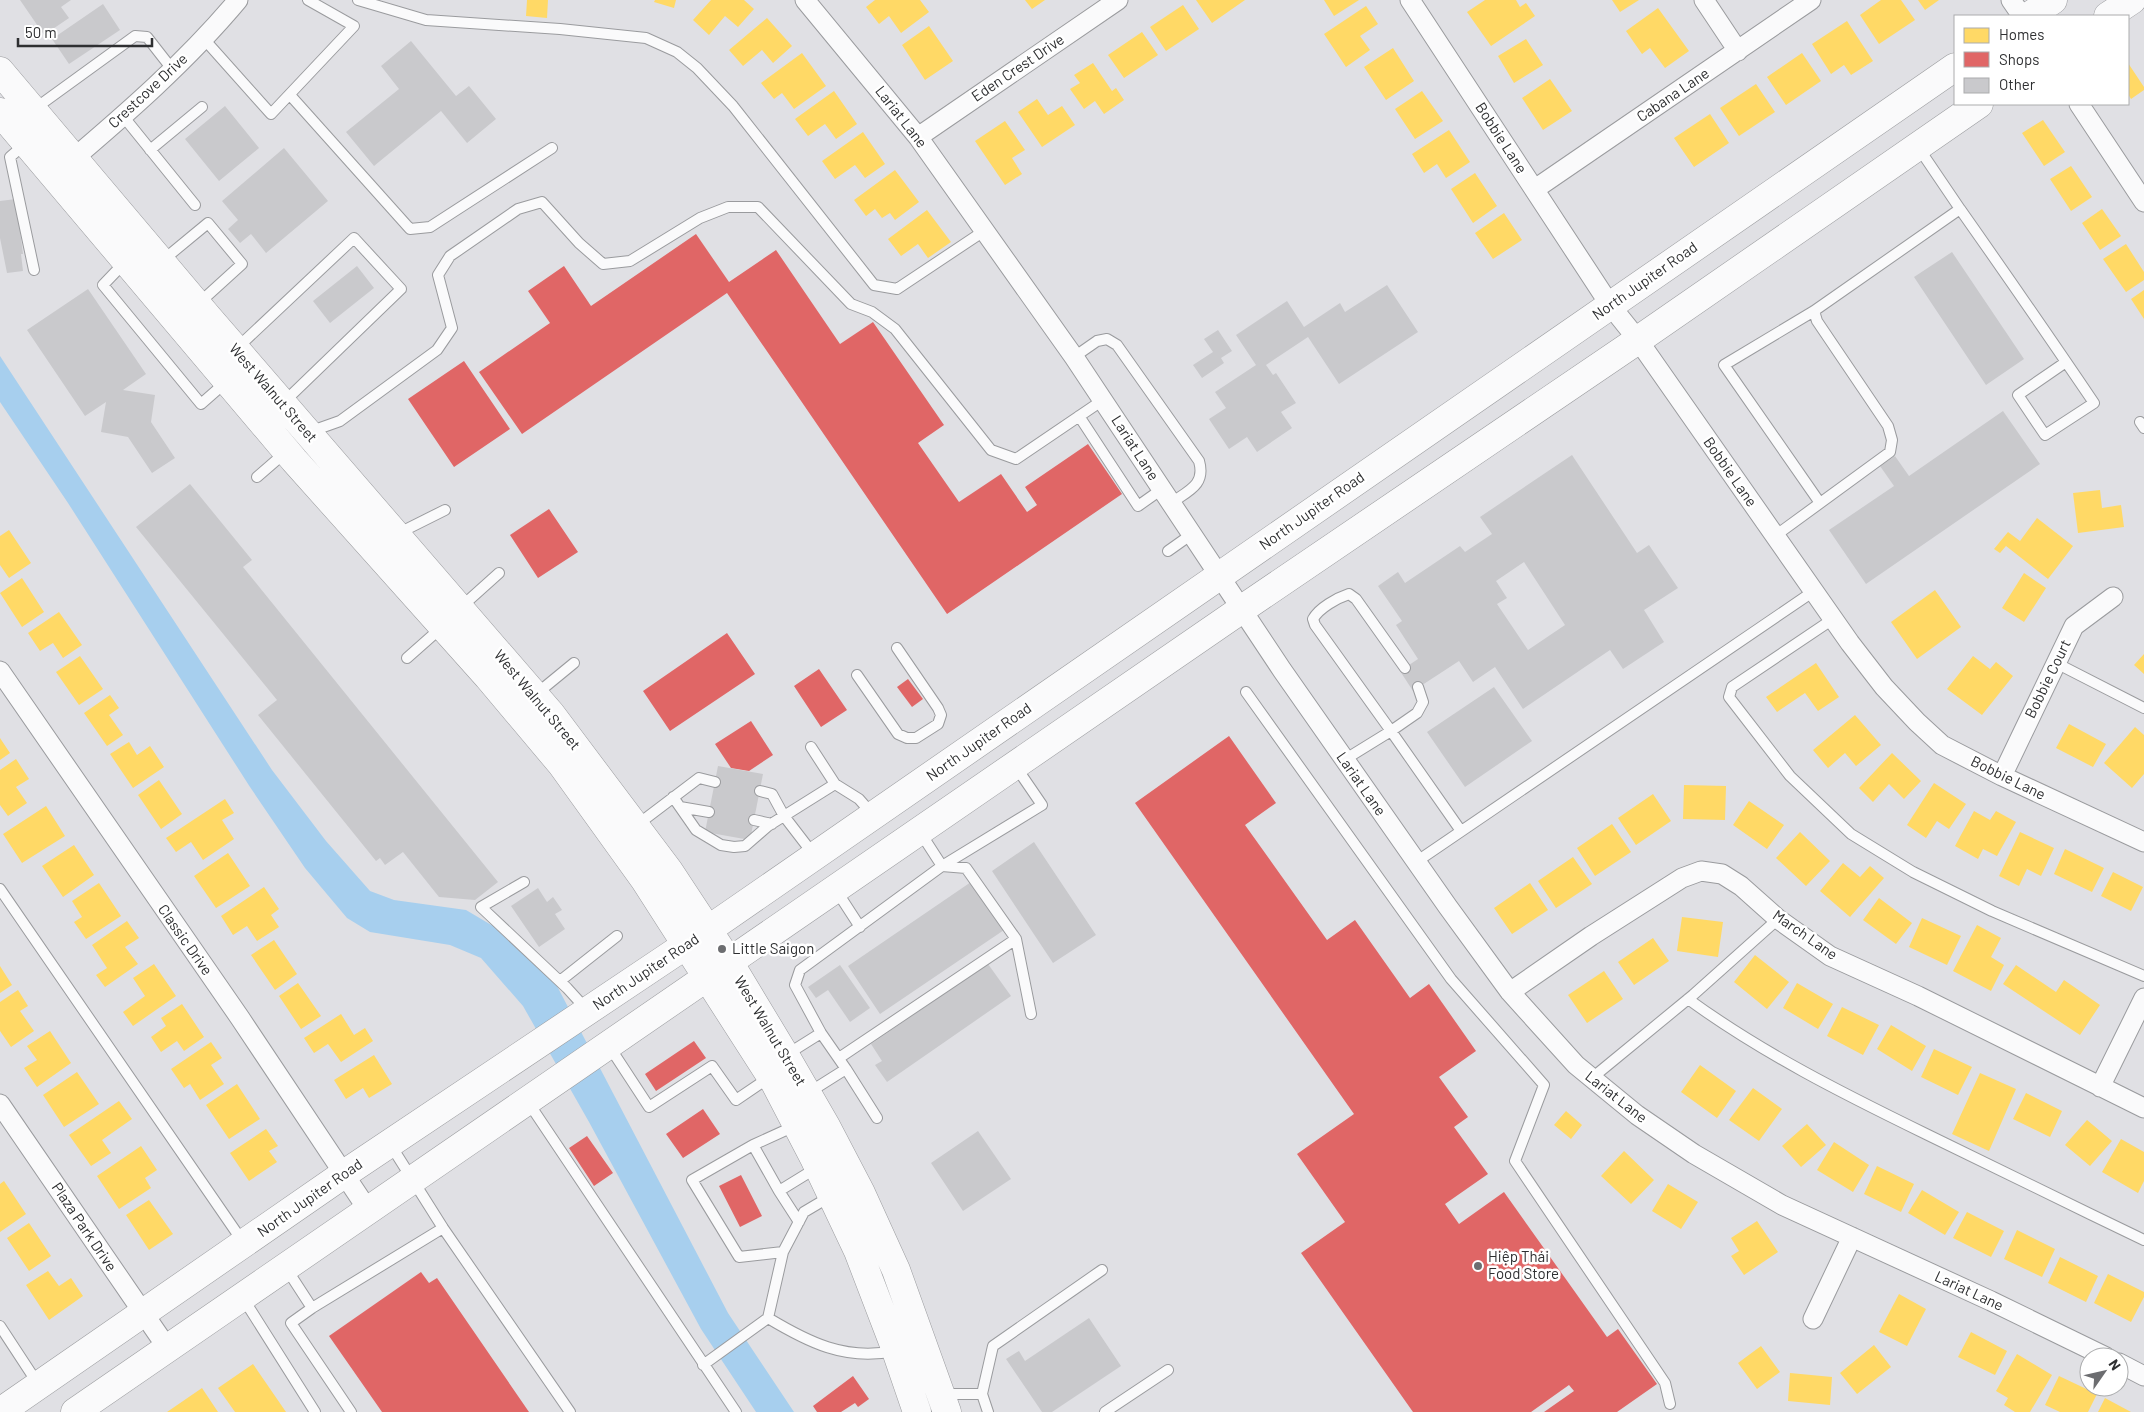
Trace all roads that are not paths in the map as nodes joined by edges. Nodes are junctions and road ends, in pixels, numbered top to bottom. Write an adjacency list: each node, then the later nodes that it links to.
1 (238, 0): 15 (street, Crestcove Drive)
2 (308, 0): 20 (lane)
3 (358, 0): 38 (lane)
4 (805, 0): 27 (street, Lariat Lane)
5 (1118, 0): 27 (street, Eden Crest Drive)
6 (1410, 0): 34 (street, Bobbie Lane)
7 (1704, 0): 16 (street)
8 (1811, 0): 16 (street, Cabana Lane)
9 (2011, 0): 12 (street)
10 (2053, 0): 13 (main road)
11 (2132, 0): 14 (main road)
12 (2021, 15)
13 (2030, 15)
14 (2110, 15)
15 (204, 39): 18 (street, Crestcove Drive); 20 (lane)
16 (1738, 51): 34 (street, Cabana Lane)
17 (1954, 68): 43 (main road, North Jupiter Road)
18 (172, 69): 24 (lane); 26 (street, Crestcove Drive)
19 (0, 71): 24 (main road, West Walnut Street)
20 (290, 95): 30 (lane)
21 (1978, 105): 29 (main road)
22 (2080, 105): 35 (street)
23 (202, 107): 31 (lane)
24 (33, 110): 32 (main road, West Walnut Street)
25 (0, 112): 28 (main road, West Walnut Street)
26 (123, 116): 31 (lane); 32 (street, Crestcove Drive)
27 (918, 137): 38 (street, Lariat Lane)
28 (26, 144): 33 (main road, West Walnut Street); 41 (lane)
29 (1917, 146): 37 (lane); 45 (main road)
30 (552, 148)
31 (150, 150): 36 (lane)
32 (74, 158): 33 (street, Crestcove Drive); 40 (main road, West Walnut Street)
33 (53, 176): 39 (main road, West Walnut Street)
34 (1535, 189): 43 (street, Bobbie Lane)
35 (2144, 202)
36 (195, 205)
37 (1960, 208): 44 (lane); 48 (lane)
38 (984, 230): 47 (street, Lariat Lane)
39 (125, 261): 40 (lane); 52 (main road, West Walnut Street)
40 (161, 262): 42 (main road, West Walnut Street); 42 (lane)
41 (34, 270)
42 (197, 304): 46 (main road, West Walnut Street)
43 (1610, 305): 45 (street, Bobbie Lane); 62 (main road, North Jupiter Road)
44 (1814, 311): 55 (lane); 55 (lane)
45 (1638, 340): 59 (street, Bobbie Lane); 65 (main road)
46 (236, 349): 50 (main road, West Walnut Street); 50 (lane)
47 (1074, 357): 49 (street, Lariat Lane); 54 (lane)
48 (2066, 362): 48 (lane)
49 (1103, 400): 51 (lane); 54 (street, Lariat Lane)
50 (282, 404): 52 (main road, West Walnut Street)
51 (1079, 416): 52 (lane); 54 (lane)
52 (297, 442): 53 (lane); 58 (main road, West Walnut Street); 66 (main road, West Walnut Street)
53 (257, 477)
54 (1166, 496): 57 (street, Lariat Lane)
55 (1820, 503): 59 (lane)
56 (445, 510): 58 (lane)
57 (1192, 534): 60 (lane); 62 (street, Lariat Lane)
58 (396, 535): 66 (main road, West Walnut Street)
59 (1776, 536): 63 (street, Bobbie Lane)
60 (1168, 551)
61 (498, 573): 66 (lane)
62 (1219, 576): 65 (street, Lariat Lane); 80 (main road, North Jupiter Road)
63 (1814, 591): 67 (street, Bobbie Lane); 97 (lane)
64 (2113, 597): 71 (street, Bobbie Court)
65 (1242, 609): 82 (street, Lariat Lane); 83 (main road)
66 (451, 617): 69 (lane); 76 (main road, West Walnut Street); 108 (main road, West Walnut Street)
67 (1833, 619): 84 (street, Bobbie Lane); 111 (lane)
68 (897, 648): 74 (lane)
69 (407, 658)
70 (574, 663): 76 (lane)
71 (2056, 663): 78 (lane); 84 (street, Bobbie Court)
72 (1405, 668): 79 (lane)
73 (0, 671): 134 (street, Classic Drive)
74 (857, 675)
75 (1418, 687): 79 (lane)
76 (532, 692): 95 (main road, West Walnut Street)
77 (1246, 692): 165 (lane)
78 (2144, 708)
79 (1391, 731): 82 (lane); 97 (lane)
80 (993, 732): 83 (main road); 91 (main road, North Jupiter Road)
81 (810, 747): 86 (lane)
82 (1344, 760): 100 (street, Lariat Lane)
83 (1015, 765): 96 (main road); 101 (lane)
84 (2002, 776): 98 (street, Bobbie Lane)
85 (715, 782): 88 (lane)
86 (835, 784): 91 (lane); 92 (lane)
87 (760, 791): 92 (lane)
88 (673, 798): 89 (lane); 95 (lane)
89 (680, 807): 90 (lane); 94 (lane)
90 (709, 812)
91 (873, 815): 99 (main road, North Jupiter Road)
92 (784, 816): 94 (lane); 99 (lane)
93 (754, 820): 94 (lane)
94 (772, 824)
95 (636, 826): 108 (main road, West Walnut Street)
96 (920, 831): 101 (lane); 104 (main road)
97 (1461, 831): 100 (lane)
98 (2144, 842)
99 (814, 856): 108 (main road, North Jupiter Road)
100 (1416, 862): 113 (street, Lariat Lane)
101 (942, 866): 106 (lane); 109 (lane)
102 (524, 882): 112 (lane)
103 (0, 889): 143 (lane)
104 (836, 889): 106 (lane); 110 (main road)
105 (1778, 919): 113 (street, March Lane); 115 (lane); 124 (street, March Lane)
106 (860, 927): 118 (lane)
107 (616, 936): 112 (lane)
108 (697, 937): 110 (main road, West Walnut Street); 116 (main road, North Jupiter Road)
109 (1016, 939): 117 (lane); 120 (lane)
110 (718, 970): 119 (main road); 121 (main road, West Walnut Street)
111 (2144, 976)
112 (560, 981): 116 (lane)
113 (1510, 992): 123 (street, Lariat Lane)
114 (2144, 998): 124 (street)
115 (1688, 999): 123 (lane); 142 (lane)
116 (585, 1013): 131 (main road, North Jupiter Road)
117 (1031, 1014)
118 (821, 1033): 120 (lane); 121 (lane)
119 (604, 1048): 121 (lane); 126 (main road)
120 (839, 1058): 122 (lane)
121 (778, 1066): 125 (main road, West Walnut Street); 130 (main road, West Walnut Street)
122 (846, 1069): 125 (lane); 129 (lane)
123 (1592, 1078): 141 (street, Lariat Lane)
124 (2100, 1087): 128 (street, March Lane)
125 (807, 1093): 154 (main road, West Walnut Street)
126 (530, 1099): 135 (main road); 158 (lane)
127 (0, 1104): 150 (street, Plaza Park Drive)
128 (2144, 1108)
129 (877, 1118)
130 (797, 1125): 132 (lane); 133 (main road, West Walnut Street)
131 (390, 1143): 134 (main road, North Jupiter Road); 135 (lane)
132 (753, 1145): 136 (lane); 145 (lane)
133 (818, 1167): 136 (lane); 137 (main road, West Walnut Street)
134 (344, 1174): 138 (street, Classic Drive); 143 (main road, North Jupiter Road)
135 (413, 1179): 138 (main road); 140 (lane)
136 (779, 1191): 139 (lane)
137 (832, 1195): 139 (lane); 144 (main road, West Walnut Street)
138 (368, 1210): 146 (main road)
139 (799, 1222): 145 (lane)
140 (443, 1228): 149 (lane); 171 (lane)
141 (1852, 1237): 152 (street); 155 (street, Lariat Lane)
142 (2144, 1240)
143 (244, 1243): 150 (main road, North Jupiter Road)
144 (856, 1247): 154 (main road); 157 (main road, West Walnut Street)
145 (783, 1252): 151 (lane)
146 (285, 1268): 148 (main road); 149 (lane)
147 (1102, 1270): 163 (lane)
148 (242, 1298): 156 (main road); 169 (lane)
149 (312, 1308): 170 (lane)
150 (143, 1313): 156 (street, Plaza Park Drive); 162 (main road, North Jupiter Road)
151 (768, 1318): 157 (lane); 158 (lane)
152 (1813, 1319)
153 (0, 1326): 162 (lane)
154 (918, 1330): 164 (main road, West Walnut Street)
155 (2085, 1347)
156 (168, 1349): 168 (main road)
157 (896, 1350): 164 (main road); 173 (main road, West Walnut Street)
158 (707, 1362): 172 (lane)
159 (2129, 1369): 161 (street)
160 (1168, 1370): 166 (lane)
161 (2144, 1376)
162 (38, 1385): 167 (main road, North Jupiter Road)
163 (982, 1394): 164 (lane); 174 (lane)
164 (944, 1403)
165 (1670, 1404)
166 (1122, 1408): 175 (lane)
167 (0, 1412)
168 (75, 1412)
169 (315, 1412)
170 (350, 1412)
171 (570, 1412)
172 (736, 1412)
173 (917, 1412)
174 (988, 1412)
175 (1105, 1412)

